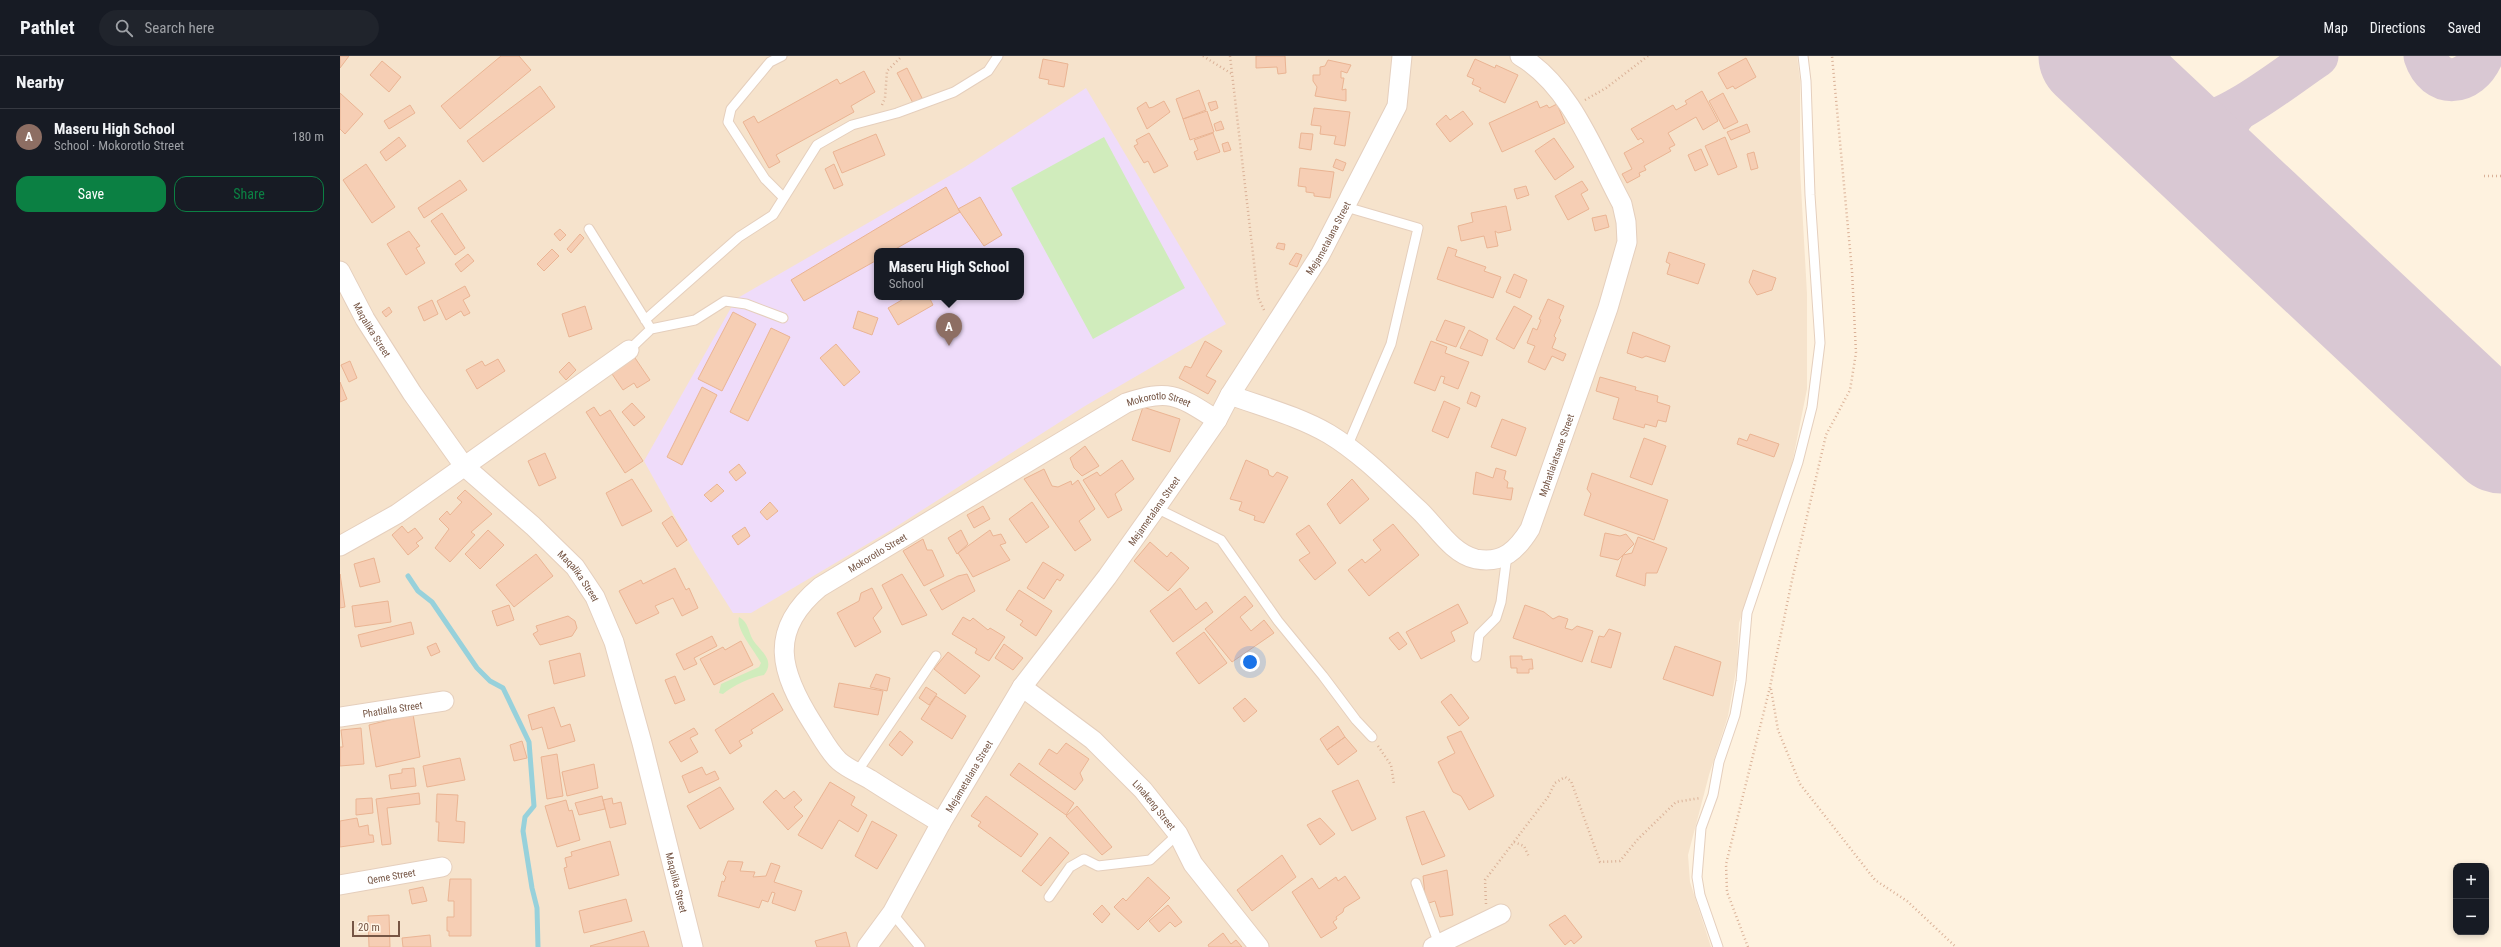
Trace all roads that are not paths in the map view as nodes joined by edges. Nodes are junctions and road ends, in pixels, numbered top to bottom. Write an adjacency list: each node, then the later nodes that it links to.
1 (782, 56): 6 (lane)
2 (998, 56): 6 (lane)
3 (1402, 56): 7 (street, Mejametalana Street)
4 (1520, 56): 20 (street, Mphatlalatsane Street)
5 (1803, 56): 41 (lane)
6 (783, 197): 11 (lane)
7 (1346, 207): 14 (street, Mejametalana Street); 16 (lane)
8 (589, 230): 11 (lane)
9 (340, 271): 17 (street, Maqalika Street)
10 (783, 318): 12 (lane)
11 (645, 320): 12 (lane)
12 (651, 330): 13 (lane)
13 (629, 350): 17 (street)
14 (1230, 395): 15 (street, Mejametalana Street); 16 (street, Mphatlalatsane Street)
15 (1217, 420): 18 (street, Mejametalana Street); 27 (street, Mokorotlo Street)
16 (1347, 447): 20 (street, Mphatlalatsane Street)
17 (464, 466): 19 (street); 37 (street, Maqalika Street)
18 (1156, 508): 23 (street, Mejametalana Street); 26 (lane)
19 (340, 546)
20 (1507, 555): 22 (lane)
21 (936, 656): 27 (lane)
22 (1476, 657)
23 (1022, 687): 28 (street, Mejametalana Street); 29 (street, Linakeng Street)
24 (444, 701): 25 (street, Phatlalla Street)
25 (340, 717)
26 (1372, 737)
27 (857, 772): 28 (street, Mokorotlo Street)
28 (941, 823): 34 (street, Mejametalana Street)
29 (1178, 834): 33 (lane); 40 (street, Linakeng Street)
30 (442, 867): 32 (street, Qeme Street)
31 (1416, 883): 36 (lane)
32 (340, 885)
33 (1049, 897)
34 (892, 913): 38 (street, Mejametalana Street); 39 (lane)
35 (1495, 917): 36 (street)
36 (1436, 946)
37 (693, 947)
38 (867, 947)
39 (920, 947)
40 (1259, 947)
41 (1718, 947)

